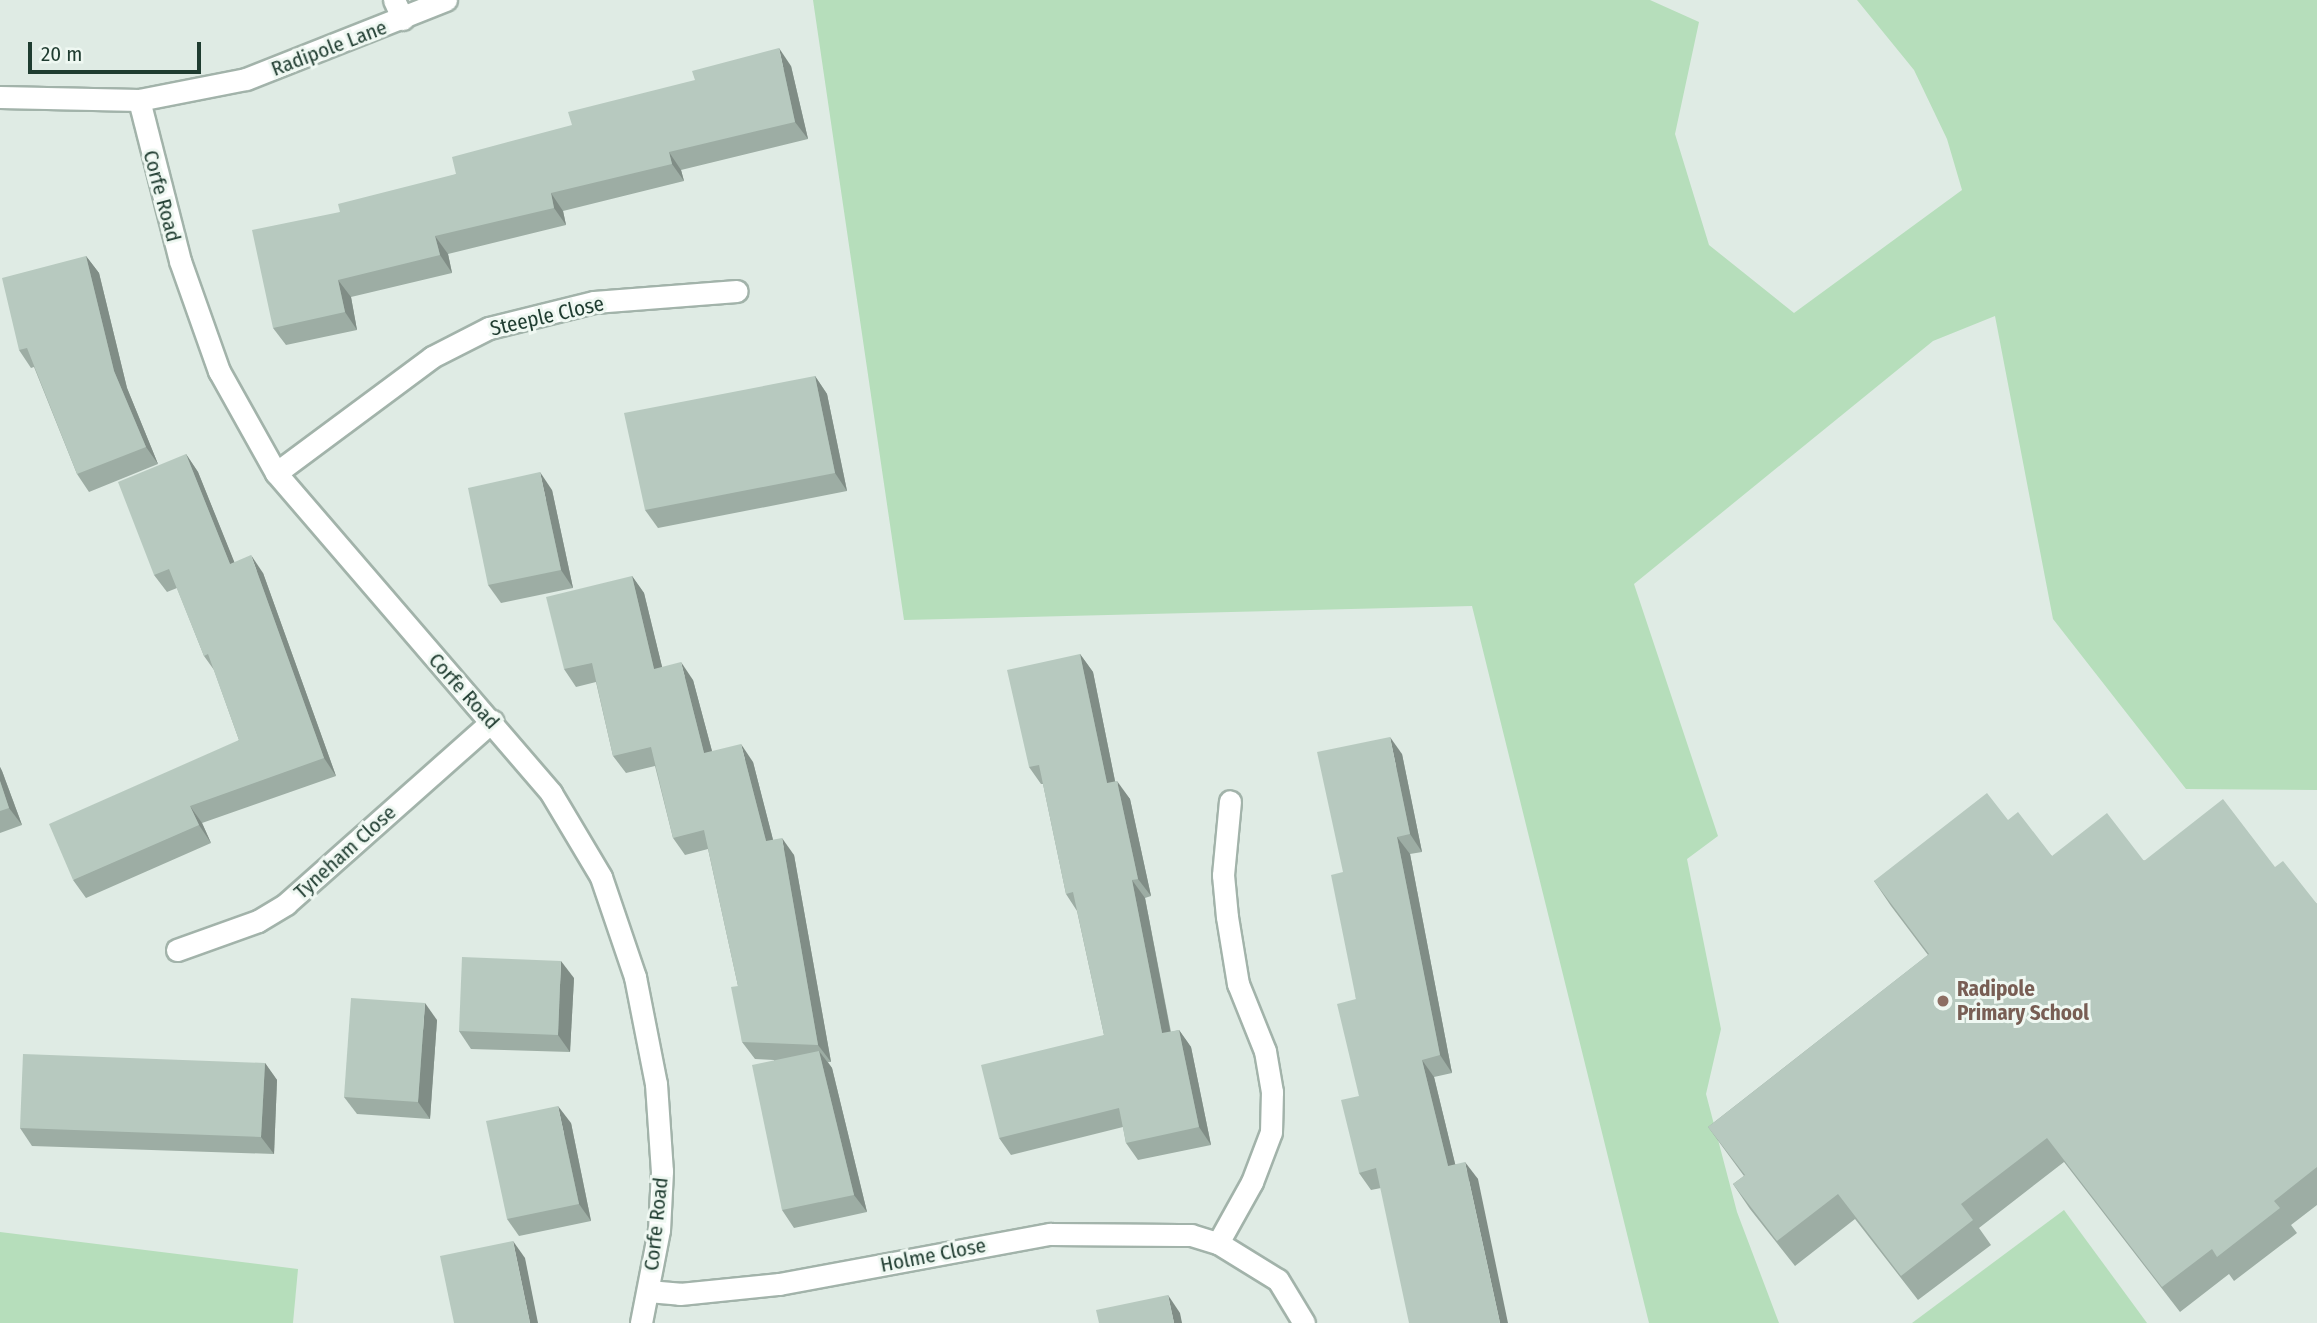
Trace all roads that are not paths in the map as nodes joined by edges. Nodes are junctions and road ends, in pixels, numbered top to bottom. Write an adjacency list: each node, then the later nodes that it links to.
1 (446, 0): 2 (street, Radipole Lane)
2 (398, 10): 4 (street, Radipole Lane)
3 (0, 97): 4 (street, Radipole Lane)
4 (139, 100): 6 (street, Corfe Road)
5 (737, 291): 6 (street, Steeple Close)
6 (276, 473): 7 (street, Corfe Road)
7 (492, 721): 9 (street, Tyneham Close); 11 (street, Corfe Road)
8 (1230, 802): 10 (street)
9 (177, 950)
10 (1218, 1243): 11 (street, Holme Close); 13 (street, Holme Close)
11 (648, 1291): 12 (street, Corfe Road)
12 (642, 1323)
13 (1304, 1323)

